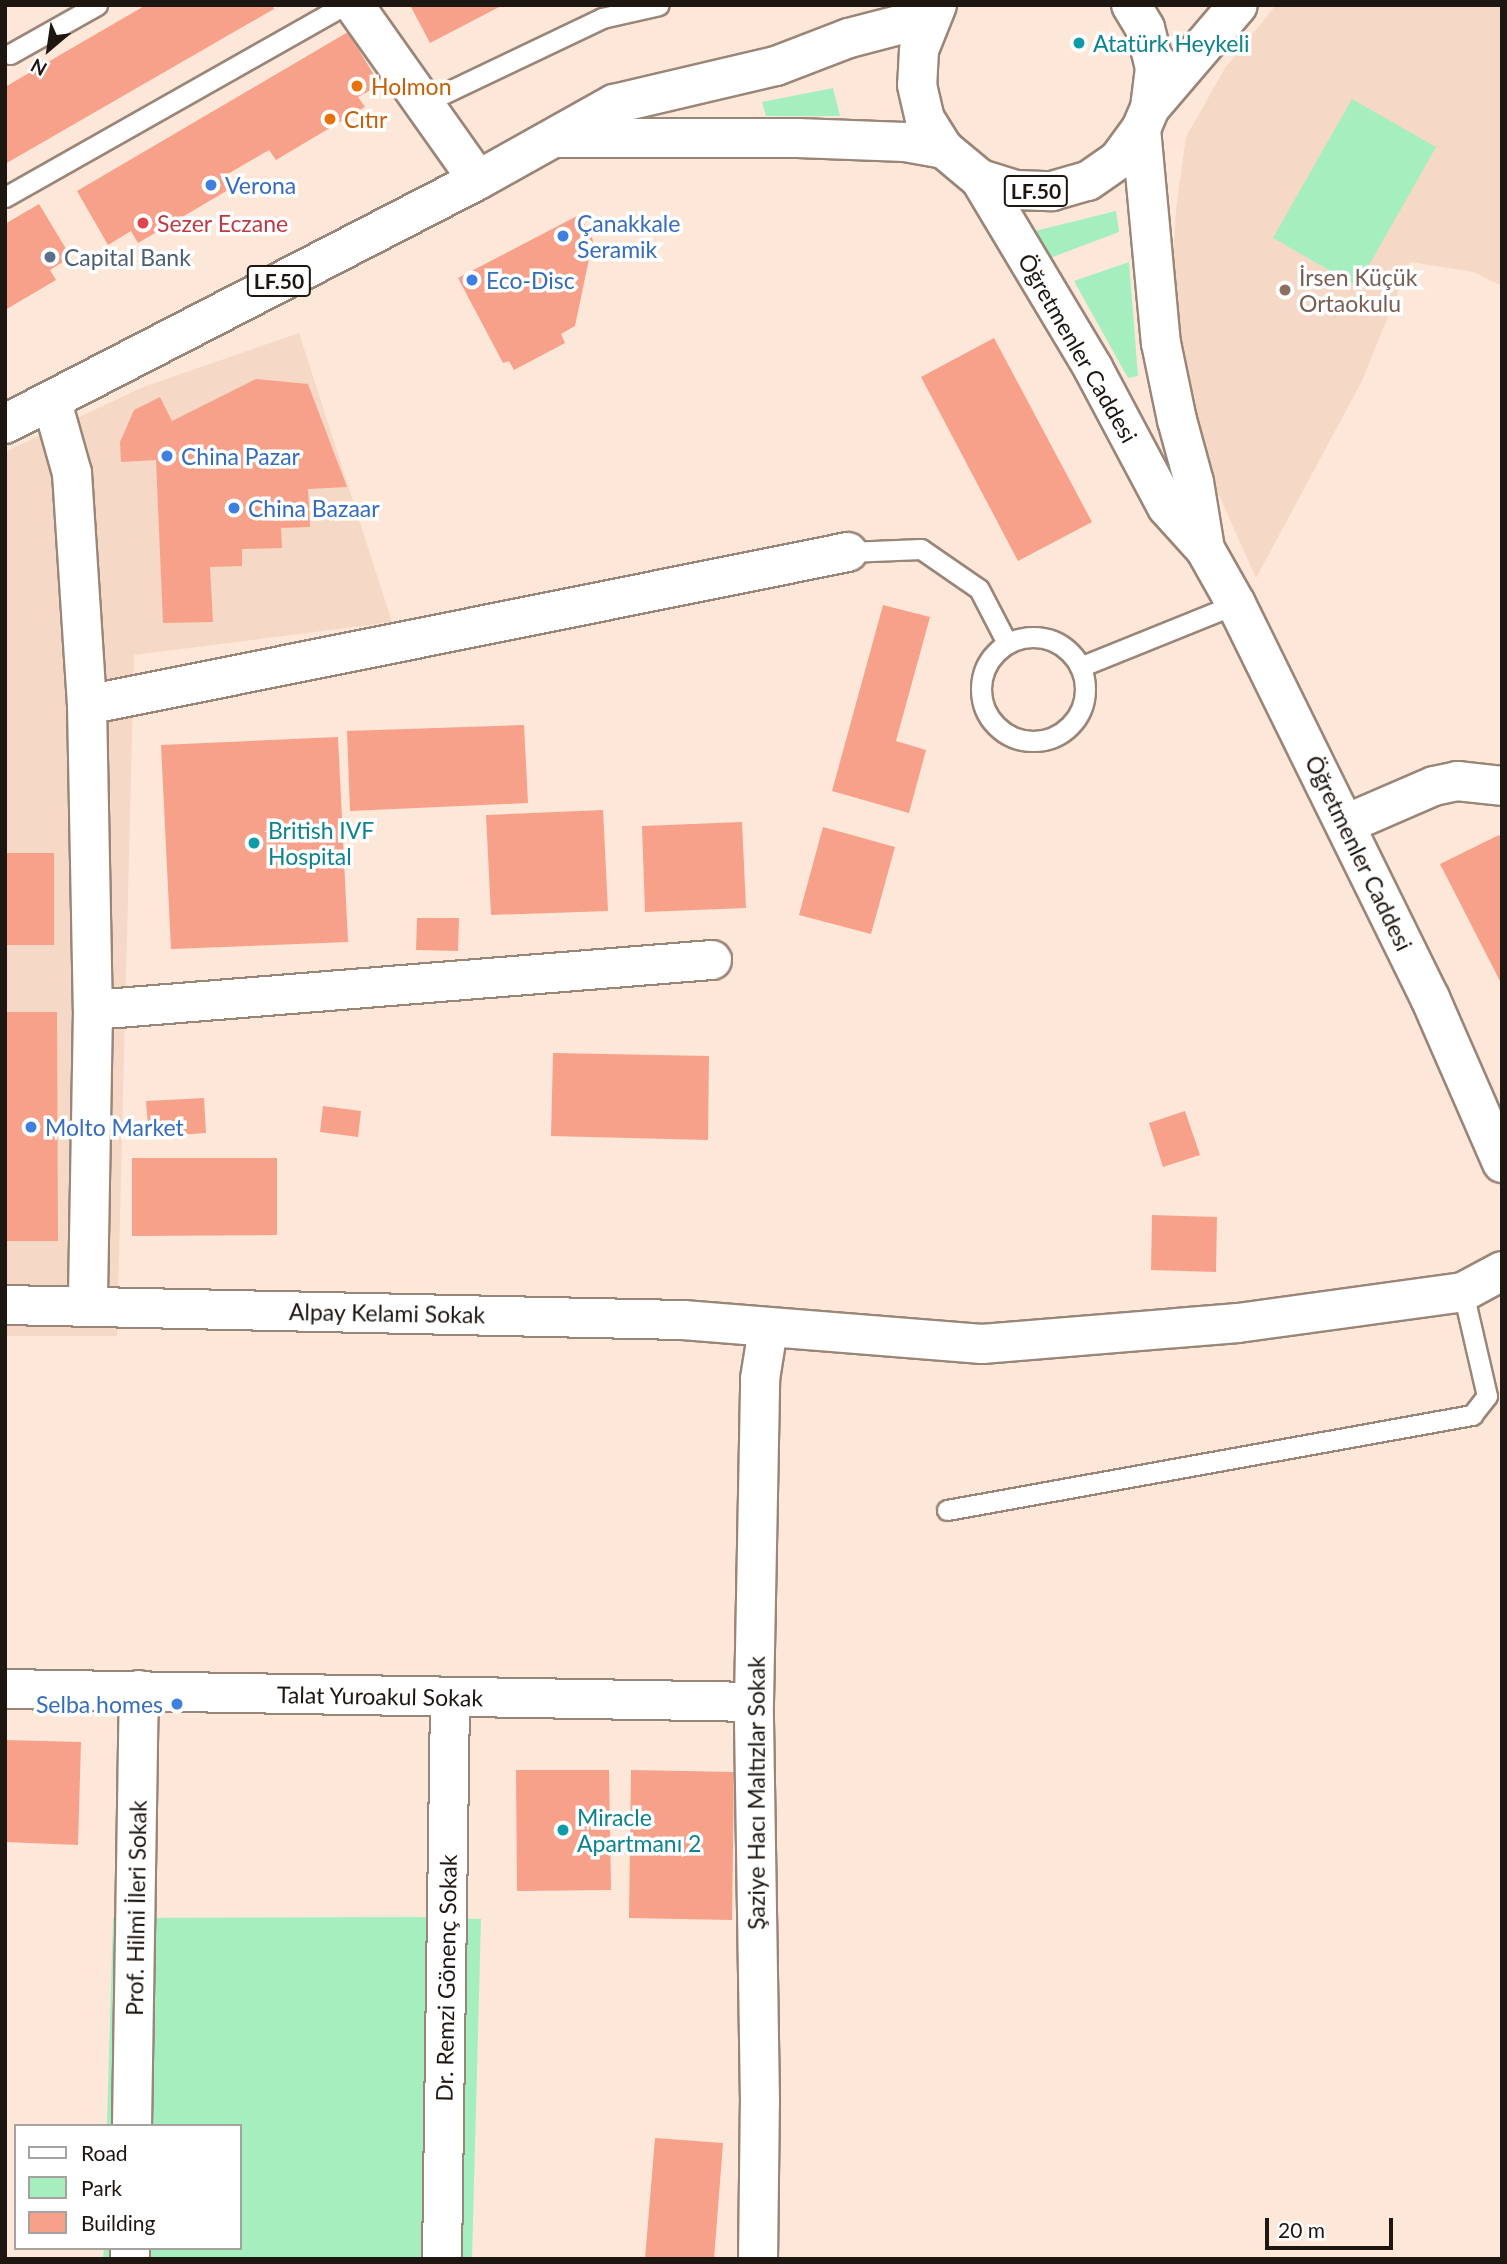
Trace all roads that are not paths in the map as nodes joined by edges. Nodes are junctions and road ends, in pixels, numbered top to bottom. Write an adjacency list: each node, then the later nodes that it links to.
1 (97, 5): 8 (lane)
2 (344, 5): 15 (lane)
3 (354, 5): 9 (street)
4 (659, 5): 9 (lane)
5 (1131, 5): 10 (street, LF.50)
6 (1238, 5): 10 (street, LF.50)
7 (934, 11): 11 (street, LF.50); 12 (street, LF.50)
8 (10, 54)
9 (422, 104): 14 (street)
10 (1145, 118): 13 (street, LF.50); 18 (street, Öğretmenler Caddesi)
11 (554, 138): 12 (street, LF.50); 14 (street, LF.50)
12 (944, 149): 13 (street, LF.50)
13 (980, 179): 18 (street, Öğretmenler Caddesi)
14 (478, 180): 16 (street, LF.50)
15 (5, 197)
16 (52, 402): 17 (street, LF.50); 23 (street)
17 (5, 424)
18 (1205, 549): 20 (street, Öğretmenler Caddesi)
19 (848, 552): 21 (lane); 23 (street)
20 (1236, 604): 22 (lane); 25 (street, Öğretmenler Caddesi)
21 (1007, 643): 22 (lane); 22 (lane)
22 (1080, 667)
23 (88, 705): 27 (street)
24 (1502, 786): 25 (street)
25 (1346, 824): 28 (street, Öğretmenler Caddesi)
26 (712, 960): 27 (street)
27 (93, 1010): 32 (street)
28 (1502, 1163)
29 (1502, 1271): 30 (street)
30 (1463, 1292): 33 (street, Alpay Kelami Sokak); 34 (lane)
31 (5, 1305): 32 (street, Alpay Kelami Sokak)
32 (88, 1307): 33 (street, Alpay Kelami Sokak)
33 (768, 1329): 38 (street, Şaziye Hacı Maltızlar Sokak)
34 (947, 1510)
35 (5, 1689): 36 (street, Talat Yuroakul Sokak)
36 (139, 1690): 37 (street, Talat Yuroakul Sokak); 39 (street, Prof. Hilmi İleri Sokak)
37 (450, 1698): 38 (street, Talat Yuroakul Sokak); 40 (street, Dr. Remzi Gönenç Sokak)
38 (754, 1702): 41 (street, Şaziye Hacı Maltızlar Sokak)
39 (132, 2124)
40 (442, 2259)
41 (758, 2259)

